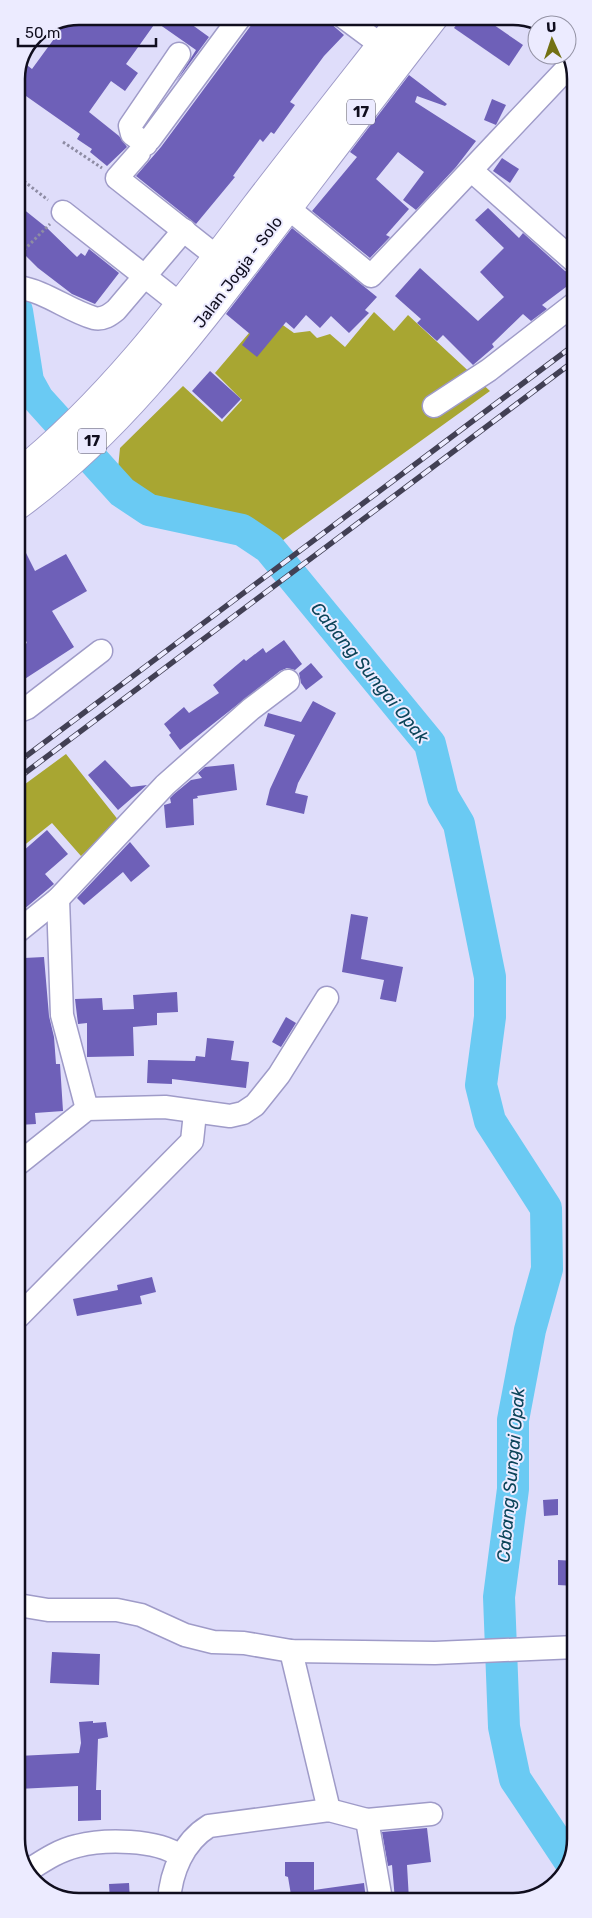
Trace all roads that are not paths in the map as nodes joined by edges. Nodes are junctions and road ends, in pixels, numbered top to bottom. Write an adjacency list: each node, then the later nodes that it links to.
1 (234, 25): 8 (street)
2 (354, 25): 5 (street)
3 (397, 25): 5 (highway, Jalan Jogja - Solo / 17)
4 (429, 25): 10 (highway, Jalan Jogja - Solo / 17)
5 (382, 45): 14 (highway, Jalan Jogja - Solo / 17)
6 (179, 54): 8 (street)
7 (566, 69): 9 (street)
8 (145, 145): 12 (street)
9 (472, 171): 10 (street); 13 (street)
10 (288, 208): 14 (highway, Jalan Jogja - Solo / 17)
11 (63, 212): 15 (street)
12 (184, 230): 14 (street); 15 (street)
13 (567, 255)
14 (228, 265): 17 (highway, Jalan Jogja - Solo / 17); 20 (highway, Jalan Jogja - Solo / 17)
15 (144, 277): 16 (street); 17 (street)
16 (25, 289)
17 (180, 304): 20 (highway, Jalan Jogja - Solo / 17)
18 (567, 309): 19 (street)
19 (434, 406)
20 (52, 461): 21 (highway, Jalan Jogja - Solo / 17); 22 (highway, Jalan Jogja - Solo / 17)
21 (25, 471)
22 (25, 496)
23 (101, 651): 25 (street)
24 (288, 681): 26 (street)
25 (25, 708)
26 (58, 899): 27 (street); 29 (street)
27 (25, 926)
28 (327, 998): 30 (street)
29 (86, 1109): 30 (street); 31 (street)
30 (195, 1113): 32 (street)
31 (25, 1158)
32 (25, 1310)
33 (25, 1606): 35 (street)
34 (567, 1647): 35 (street)
35 (291, 1651): 36 (street)
36 (329, 1810): 38 (street); 39 (street)
37 (431, 1814): 38 (street)
38 (367, 1820): 42 (street)
39 (180, 1856): 40 (street); 41 (street)
40 (32, 1865)
41 (170, 1893)
42 (380, 1893)

